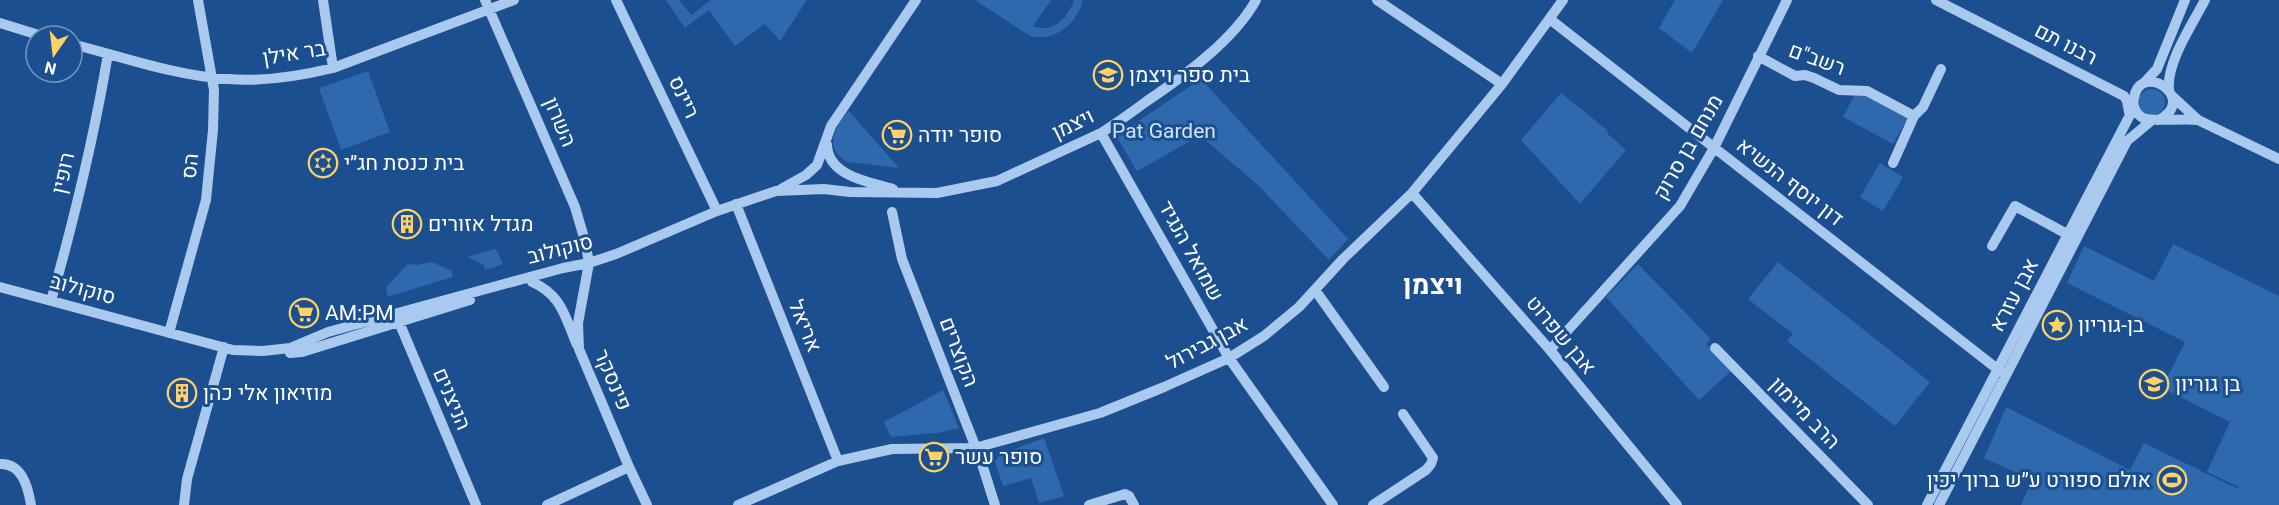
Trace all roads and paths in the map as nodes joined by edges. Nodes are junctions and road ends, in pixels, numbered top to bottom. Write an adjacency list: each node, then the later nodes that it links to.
1 (198, 0): 24 (street, הס)
2 (323, 0): 22 (street)
3 (514, 0): 13 (street, בר אילן)
4 (616, 0): 42 (street, ריינס)
5 (916, 0): 33 (street)
6 (1377, 0): 25 (street)
7 (1563, 0): 14 (street, אבן גבירול)
8 (1786, 0): 21 (street, מנחם בן סרוק)
9 (1936, 0): 30 (street, רבנו תם)
10 (2185, 0): 26 (street)
11 (2205, 0): 27 (street)
12 (1256, 1): 34 (street, ויצמן)
13 (487, 4): 22 (street, בר אילן); 47 (street, השרון)
14 (1551, 20): 25 (street, אבן גבירול); 35 (street, דון יוסף הנשיא)
15 (0, 23): 16 (street)
16 (18, 29): 17 (street); 18 (street)
17 (0, 30)
18 (24, 31)
19 (84, 47): 20 (street, בר אילן)
20 (108, 54): 24 (street, בר אילן); 52 (street, רופין)
21 (1758, 56): 29 (street, רשב"ם); 35 (street, מנחם בן סרוק)
22 (333, 68): 24 (street, בר אילן)
23 (1941, 69): 29 (street)
24 (212, 77): 55 (street, הס)
25 (1503, 84): 40 (street, אבן גבירול)
26 (2141, 86): 27 (street); 28 (street)
27 (2170, 93): 31 (street); 32 (street)
28 (2133, 103): 30 (street, אבן עזרא); 31 (street)
29 (1914, 116): 37 (street)
30 (2128, 119): 44 (street, אבן עזרא)
31 (2155, 120): 32 (street); 61 (street, אבן עזרא)
32 (2198, 120): 36 (street)
33 (829, 133): 38 (street, ויצמן); 39 (street, ויצמן)
34 (1101, 133): 39 (street, ויצמן); 60 (street, שמואל הנגיד)
35 (1714, 148): 59 (street, מנחם בן סרוק); 61 (street, דון יוסף הנשיא)
36 (2279, 159)
37 (1893, 163)
38 (776, 191): 39 (street, ויצמן); 41 (street, ויצמן)
39 (906, 193)
40 (1412, 193): 50 (street, אבן גבירול); 59 (street, אבן שפרוט)
41 (736, 204): 42 (street, ויצמן); 65 (street, אריאל)
42 (717, 211): 46 (street, ויצמן)
43 (892, 212): 64 (street, הקוצרים)
44 (2067, 234): 45 (street); 61 (street, אבן עזרא)
45 (1992, 246)
46 (616, 254): 47 (street, סוקולוב)
47 (589, 266): 48 (street, סוקולוב); 53 (street, סוקולוב); 57 (street, פינסקר)
48 (532, 282): 54 (street, סוקולוב); 57 (street)
49 (0, 287): 52 (street, סוקולוב)
50 (1315, 290): 60 (street, אבן גבירול); 62 (street)
51 (0, 292): 58 (street, סוקולוב)
52 (51, 301): 55 (street, סוקולוב)
53 (385, 316): 54 (street); 58 (street, סוקולוב)
54 (399, 322): 58 (street, סוקולוב); 70 (street, הניצנים)
55 (169, 333): 58 (street, סוקולוב)
56 (1715, 348): 80 (street, הרב מיימון)
57 (579, 349): 67 (street, פינסקר)
58 (224, 350): 69 (street)
59 (1550, 350): 79 (street, אבן שפרוט)
60 (1229, 358): 64 (street, אבן גבירול); 77 (street, שמואל הנגיד)
61 (2001, 372): 81 (street, אבן עזרא); 82 (street, אבן עזרא)
62 (1384, 387)
63 (1403, 414): 78 (street)
64 (975, 448): 65 (street, אבן גבירול); 74 (street, הקוצרים)
65 (838, 461): 73 (street, אבן גבירול)
66 (1, 464): 68 (street)
67 (629, 467): 71 (street); 72 (street, פינסקר)
68 (31, 505)
69 (184, 505)
70 (476, 505)
71 (547, 505)
72 (647, 505)
73 (738, 505)
74 (995, 505)
75 (1089, 505): 76 (street)
76 (1134, 505)
77 (1334, 505)
78 (1373, 505)
79 (1677, 505)
80 (1868, 505)
81 (1927, 505)
82 (1939, 505)

